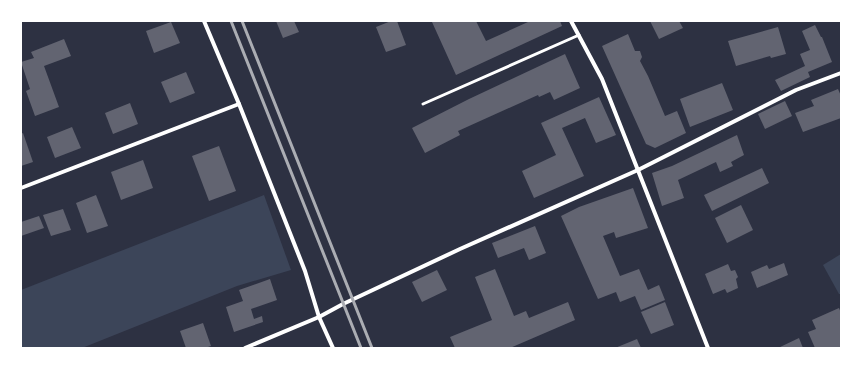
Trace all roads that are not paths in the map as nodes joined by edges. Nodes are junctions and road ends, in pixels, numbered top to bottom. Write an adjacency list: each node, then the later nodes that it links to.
1 (204, 21): 5 (street)
2 (571, 21): 3 (street)
3 (579, 35): 6 (lane); 7 (street)
4 (841, 73): 7 (street)
5 (239, 104): 8 (street); 9 (street)
6 (423, 104)
7 (638, 170): 9 (street); 12 (street)
8 (21, 188)
9 (319, 317): 10 (street); 11 (street)
10 (245, 348)
11 (333, 348)
12 (708, 348)

